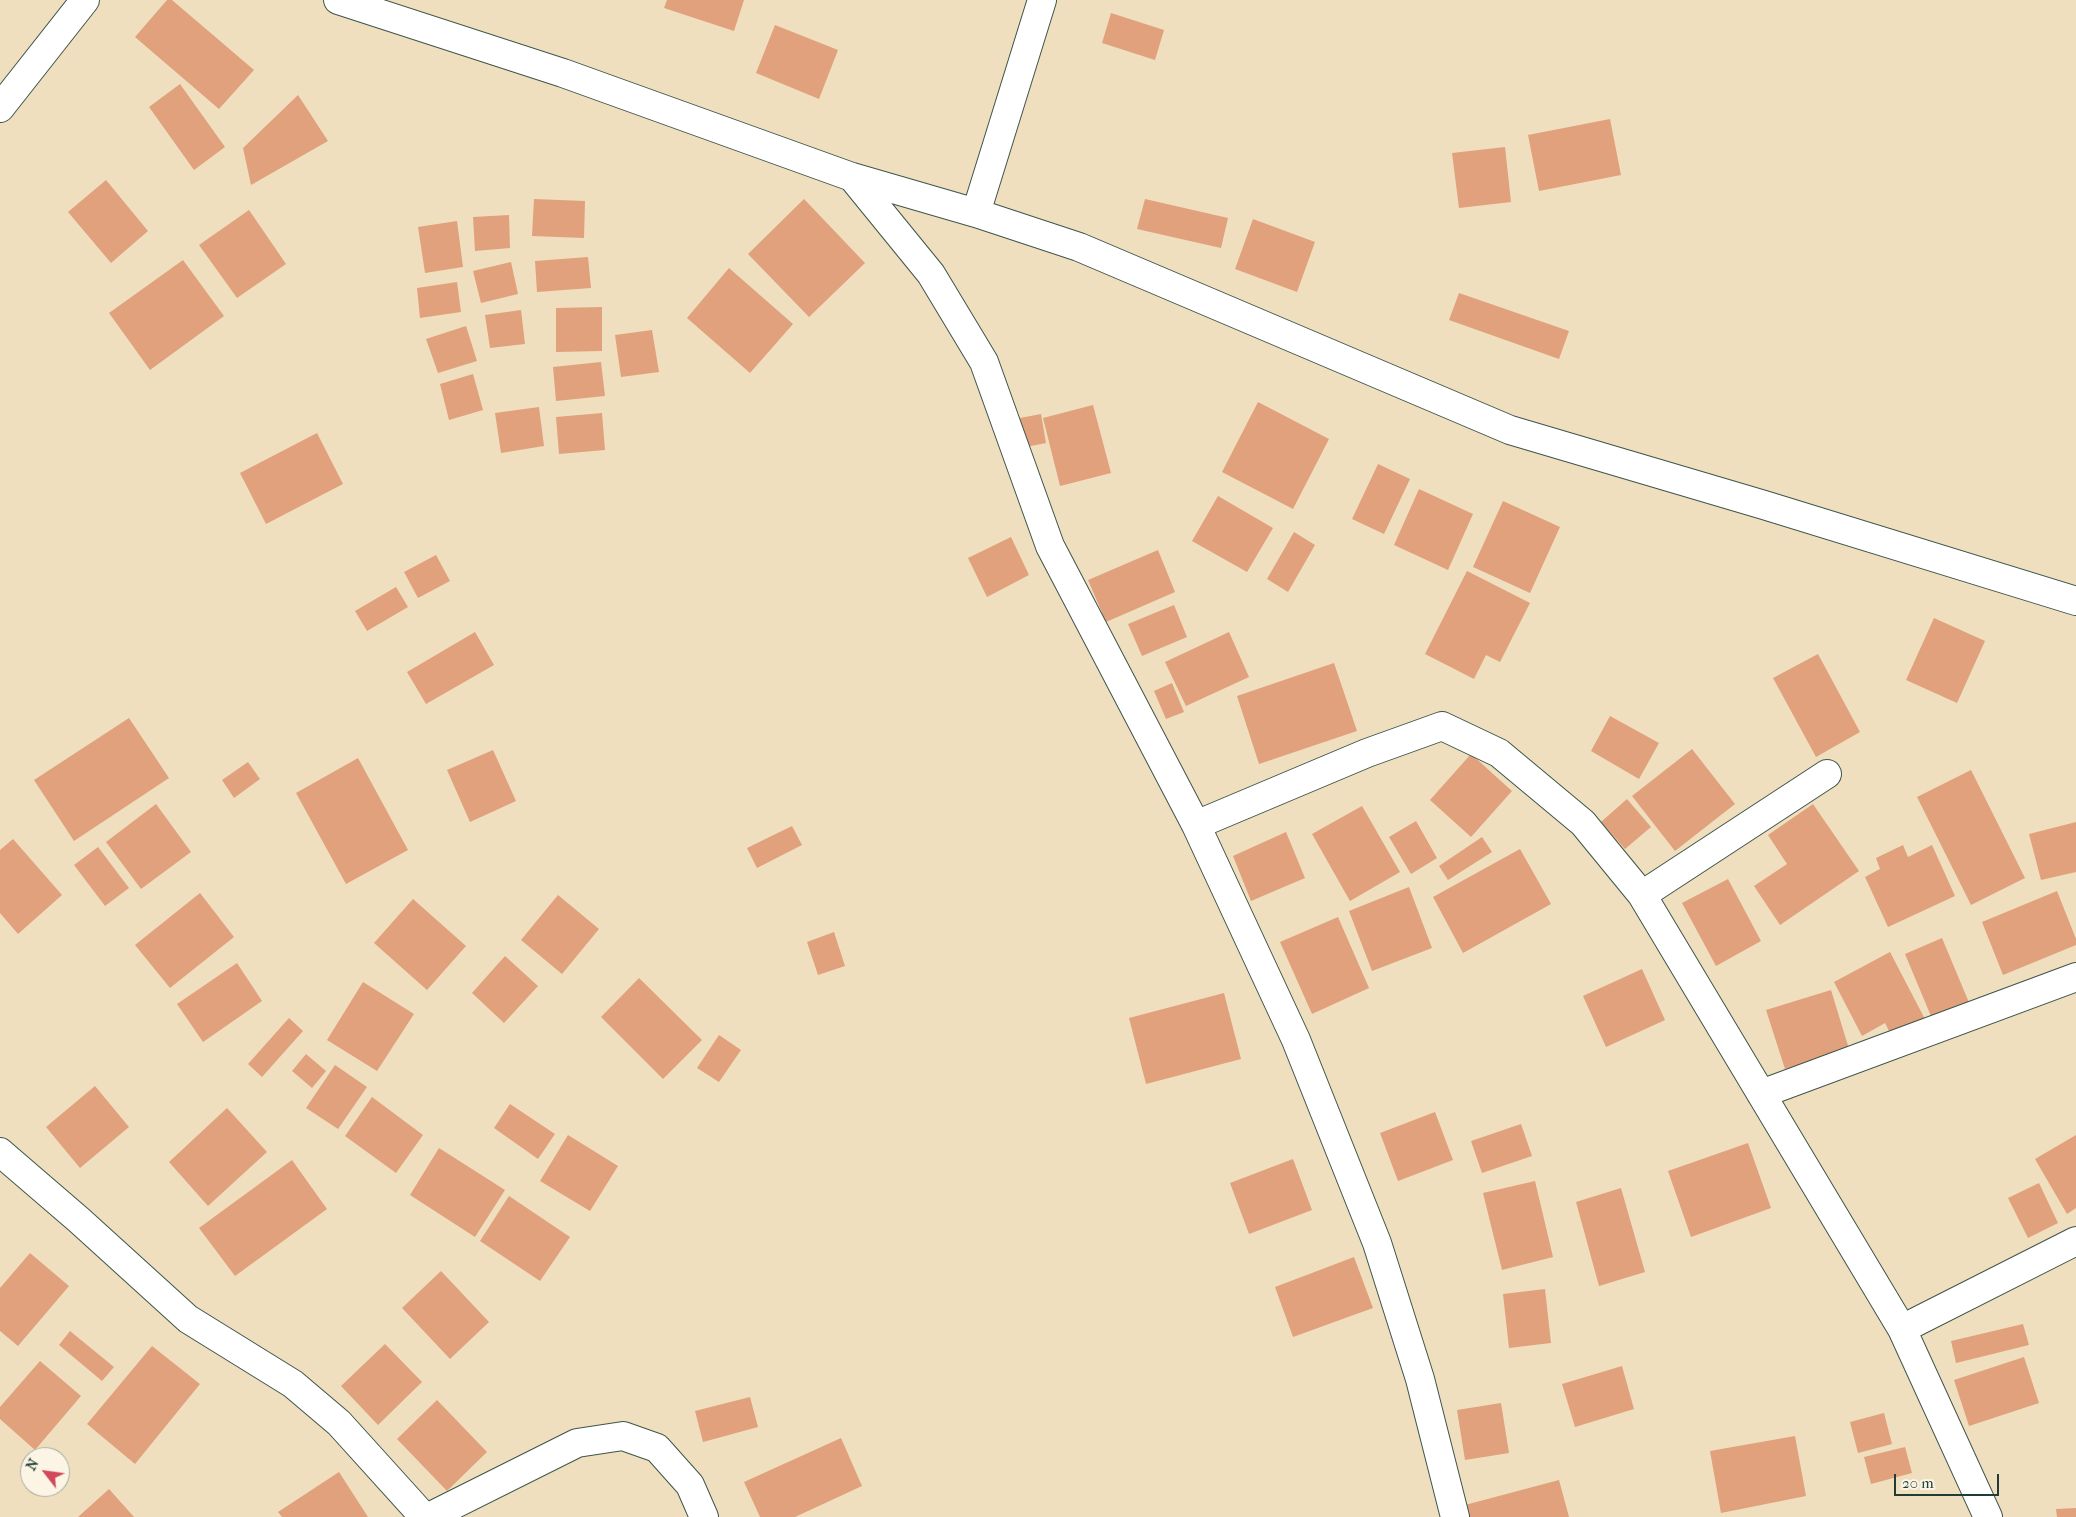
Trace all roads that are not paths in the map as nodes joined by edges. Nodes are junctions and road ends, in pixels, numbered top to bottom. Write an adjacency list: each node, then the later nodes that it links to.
1 (85, 0): 4 (street)
2 (338, 0): 5 (street)
3 (1042, 0): 6 (street)
4 (0, 108)
5 (852, 178): 6 (street); 9 (street)
6 (976, 213): 7 (street)
7 (2076, 601)
8 (1827, 774): 10 (street)
9 (1196, 825): 10 (street); 19 (street)
10 (1642, 895): 12 (street)
11 (2076, 977): 12 (street)
12 (1761, 1094): 15 (street)
13 (0, 1152): 16 (street)
14 (2076, 1241): 15 (street)
15 (1902, 1329): 20 (street)
16 (424, 1517)
17 (429, 1517): 18 (street)
18 (704, 1517)
19 (1455, 1517)
20 (1988, 1517)

